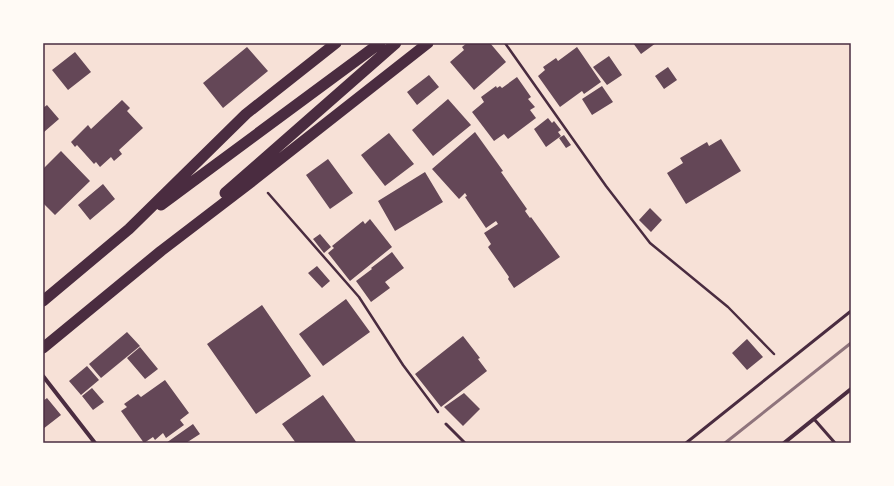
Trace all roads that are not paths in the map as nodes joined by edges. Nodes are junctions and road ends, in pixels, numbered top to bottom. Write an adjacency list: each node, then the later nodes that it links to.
1 (336, 43): 5 (highway)
2 (380, 43): 5 (highway)
3 (396, 43): 6 (highway)
4 (428, 43): 6 (highway)
5 (129, 229): 7 (highway)
6 (161, 251): 9 (highway)
7 (43, 301)
8 (851, 311): 16 (lane)
9 (43, 348)
10 (43, 376): 14 (street)
11 (851, 389): 12 (street)
12 (814, 419): 17 (street); 18 (lane)
13 (446, 424): 15 (lane)
14 (95, 443)
15 (465, 443)
16 (686, 443)
17 (784, 443)
18 (835, 443)

